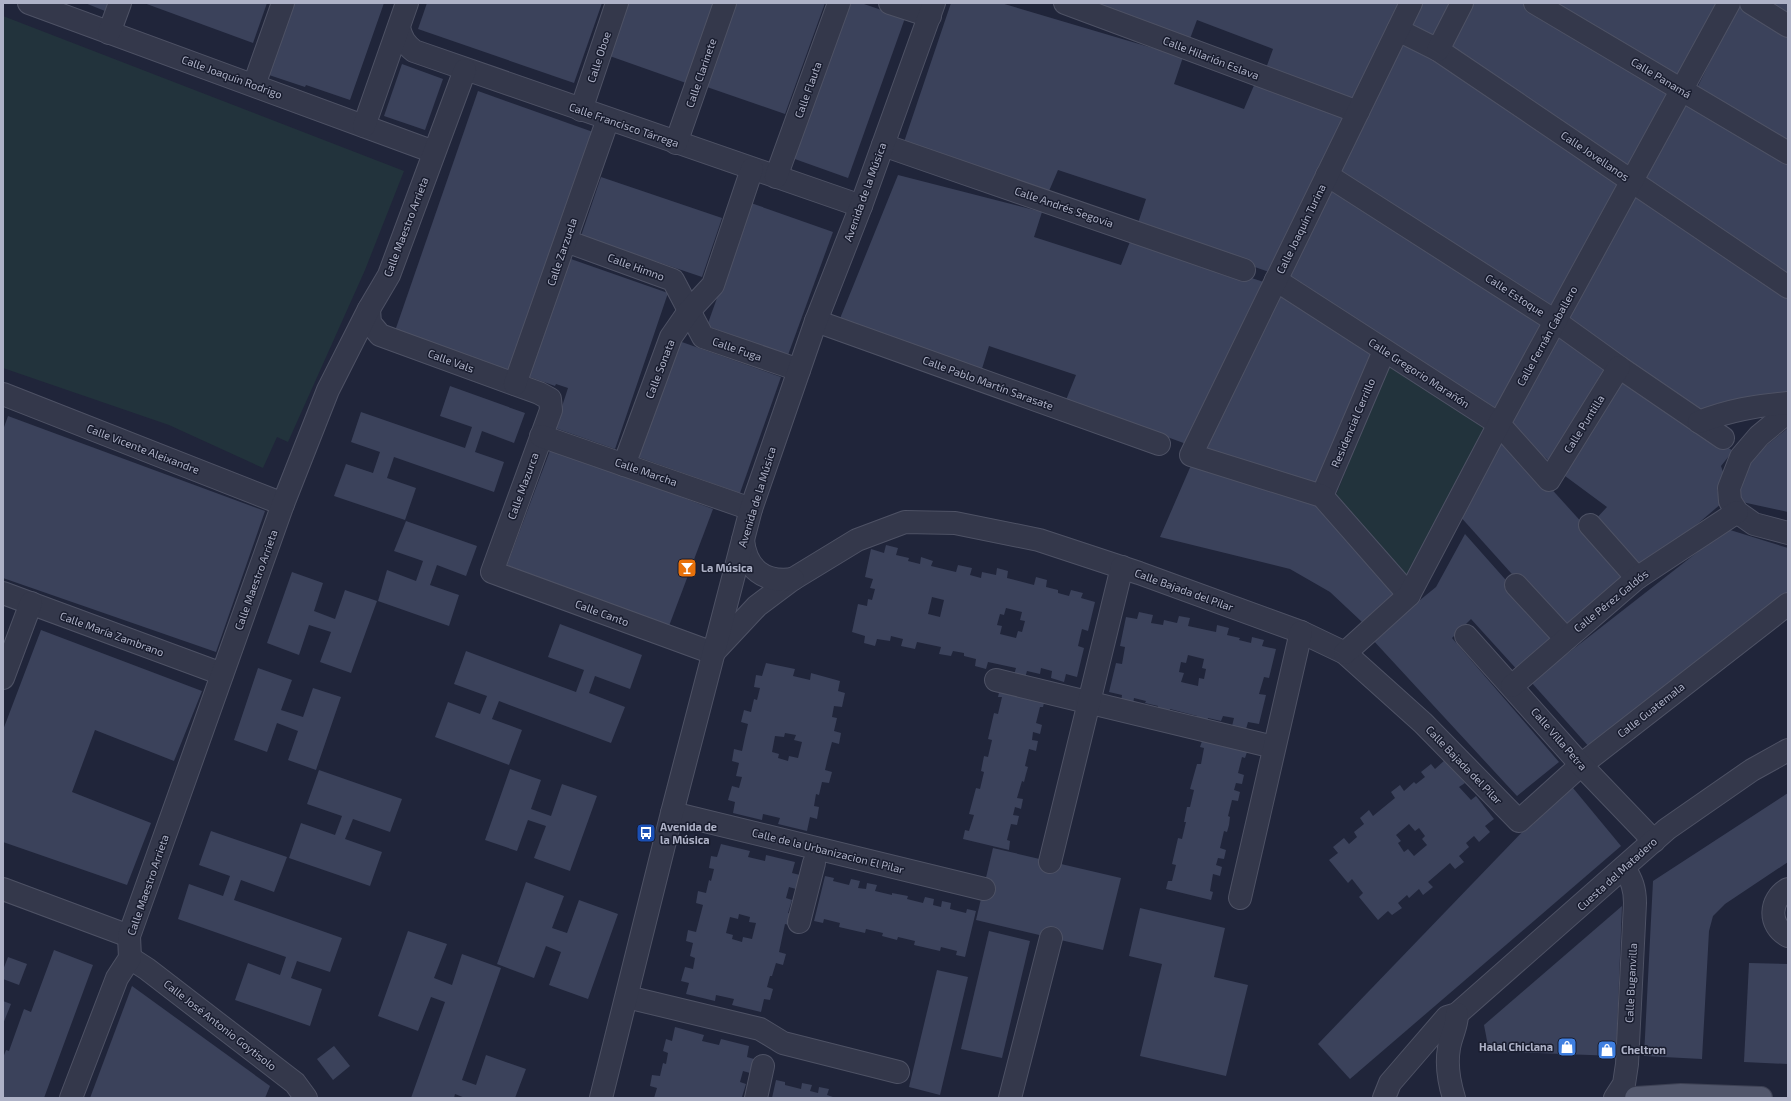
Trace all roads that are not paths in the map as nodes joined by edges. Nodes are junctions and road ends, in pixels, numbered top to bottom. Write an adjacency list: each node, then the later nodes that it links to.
1 (29, 3): 19 (street, Calle Joaquín Rodrigo)
2 (120, 3): 19 (street)
3 (284, 3): 22 (street)
4 (407, 3): 17 (street)
5 (617, 3): 24 (street, Calle Oboe)
6 (726, 3): 28 (street, Calle Clarinete)
7 (839, 3): 34 (street, Calle Flauta)
8 (890, 3): 15 (street)
9 (1065, 3): 25 (street, Calle Hilarión Eslava)
10 (1411, 3): 18 (street, Calle Joaquín Turina)
11 (1462, 3): 20 (street)
12 (1535, 3): 23 (street, Calle Panamá)
13 (1729, 3): 23 (street, Calle Fernán Caballero)
14 (1751, 3): 16 (street)
15 (932, 10): 29 (street, Avenida de la Música)
16 (1788, 26)
17 (399, 28): 21 (street, Calle Francisco Tárrega); 27 (street)
18 (1398, 30): 20 (street, Calle Jovellanos); 25 (street, Calle Joaquín Turina)
19 (109, 33): 22 (street, Calle Joaquín Rodrigo)
20 (1438, 50): 35 (street, Calle Jovellanos)
21 (465, 70): 24 (street, Calle Francisco Tárrega); 30 (street, Calle Maestro Arrieta)
22 (254, 85): 27 (street, Calle Joaquín Rodrigo)
23 (1682, 90): 31 (street, Calle Panamá); 35 (street, Calle Fernán Caballero)
24 (581, 110): 26 (street, Calle Francisco Tárrega)
25 (1358, 112): 33 (street, Calle Joaquín Turina)
26 (608, 119): 28 (street, Calle Francisco Tárrega); 37 (street, Calle Zarzuela)
27 (364, 126): 30 (street, Calle Joaquín Rodrigo)
28 (676, 143): 32 (street, Calle Francisco Tárrega)
29 (883, 144): 36 (street, Avenida de la Música); 38 (street, Calle Andrés Segovia)
30 (434, 152): 41 (street, Calle Maestro Arrieta)
31 (1788, 153)
32 (752, 169): 34 (street, Calle Francisco Tárrega); 42 (street, Calle Sonata)
33 (1327, 175): 39 (street, Calle Joaquín Turina); 44 (street, Calle Estoque)
34 (776, 178): 36 (street, Calle Francisco Tárrega)
35 (1632, 181): 40 (street, Calle Jovellanos); 44 (street, Calle Fernán Caballero)
36 (861, 206): 43 (street, Avenida de la Música)
37 (566, 241): 42 (street, Calle Himno); 48 (street, Calle Zarzuela)
38 (1244, 270)
39 (1276, 280): 45 (street, Calle Gregorio Marañón); 60 (street, Calle Joaquín Turina)
40 (1788, 287)
41 (369, 309): 48 (street, Calle Vals); 61 (street, Calle Maestro Arrieta)
42 (690, 311): 47 (street, Calle Fuga); 58 (street, Calle Sonata)
43 (816, 321): 47 (street, Avenida de la Música); 57 (street, Calle Pablo Martín Sarasate)
44 (1555, 321): 46 (street, Calle Estoque); 54 (street, Calle Fernán Caballero)
45 (1384, 351): 54 (street, Calle Gregorio Marañón); 60 (street, Residencial Cerrillo)
46 (1619, 367): 53 (street, Calle Estoque); 59 (street, Calle Puntilla)
47 (799, 370): 62 (street, Avenida de la Música)
48 (515, 384): 50 (street, Calle Vals)
49 (3, 394): 61 (street, Calle Vicente Aleixandre)
50 (550, 399): 55 (street, Calle Mazurca)
51 (1788, 403): 53 (street)
52 (1788, 412): 63 (street)
53 (1699, 422): 56 (street, Calle Estoque)
54 (1499, 424): 59 (street, Calle Gregorio Marañón); 73 (street, Calle Fernán Caballero)
55 (541, 436): 58 (street, Calle Marcha); 68 (street, Calle Mazurca)
56 (1723, 438)
57 (1159, 444)
58 (624, 465): 62 (street, Calle Marcha)
59 (1549, 480)
60 (1322, 496): 73 (street)
61 (283, 504): 81 (street, Calle Maestro Arrieta)
62 (751, 509): 66 (street, Avenida de la Música)
63 (1737, 512): 65 (street); 69 (street, Calle Pérez Galdós)
64 (1590, 526): 69 (street)
65 (1788, 533)
66 (742, 540): 70 (street); 79 (street, Avenida de la Música)
67 (1122, 568): 70 (street, Calle Bajada del Pilar); 76 (street, Calle Bajada del Pilar); 85 (street)
68 (492, 572): 79 (street, Calle Canto)
69 (1637, 578): 78 (street, Calle Pérez Galdós)
70 (793, 579): 79 (street, Calle Bajada del Pilar)
71 (1516, 585): 78 (street)
72 (3, 593): 74 (street, Calle María Zambrano)
73 (1409, 595): 80 (street, Calle Fernán Caballero)
74 (31, 603): 81 (street, Calle María Zambrano); 82 (street)
75 (1788, 604): 88 (street, Calle Guatemala)
76 (1301, 632): 80 (street, Calle Bajada del Pilar); 86 (street)
77 (1466, 636): 84 (street, Calle Villa Petra)
78 (1566, 639): 84 (street, Calle Pérez Galdós)
79 (712, 653): 89 (street, Avenida de la Música)
80 (1345, 653): 90 (street, Calle Bajada del Pilar)
81 (222, 674): 100 (street, Calle Maestro Arrieta)
82 (3, 678)
83 (996, 680): 85 (street)
84 (1512, 686): 88 (street, Calle Villa Petra)
85 (1089, 702): 86 (street); 92 (street)
86 (1274, 747): 98 (street)
87 (1788, 750): 91 (street, Cuesta del Matadero)
88 (1581, 765): 90 (street, Calle Guatemala); 91 (street, Calle Villa Petra)
89 (672, 813): 96 (street, Calle de la Urbanizacion El Pilar); 104 (street, Avenida de la Música)
90 (1519, 821)
91 (1654, 841): 94 (street, Cuesta del Matadero)
92 (1050, 862)
93 (814, 863): 99 (street)
94 (1624, 868): 105 (street, Cuesta del Matadero); 115 (street, Calle Buganvilla)
95 (3, 889): 100 (street)
96 (984, 889)
97 (1788, 889): 101 (street)
98 (1240, 898)
99 (800, 922)
100 (129, 936): 103 (street, Calle Maestro Arrieta)
101 (1788, 936)
102 (1051, 938): 112 (street)
103 (130, 958): 108 (street, Calle José Antonio Goytisolo); 109 (street)
104 (626, 996): 107 (street); 110 (street, Avenida de la Música)
105 (1457, 1014): 113 (street, Cuesta del Matadero); 114 (street)
106 (763, 1066): 111 (street)
107 (898, 1072)
108 (297, 1093)
109 (72, 1098)
110 (601, 1098)
111 (756, 1098)
112 (1010, 1098)
113 (1384, 1098)
114 (1454, 1098)
115 (1615, 1098)
116 (1636, 1098): 117 (main road)
117 (1761, 1098)

